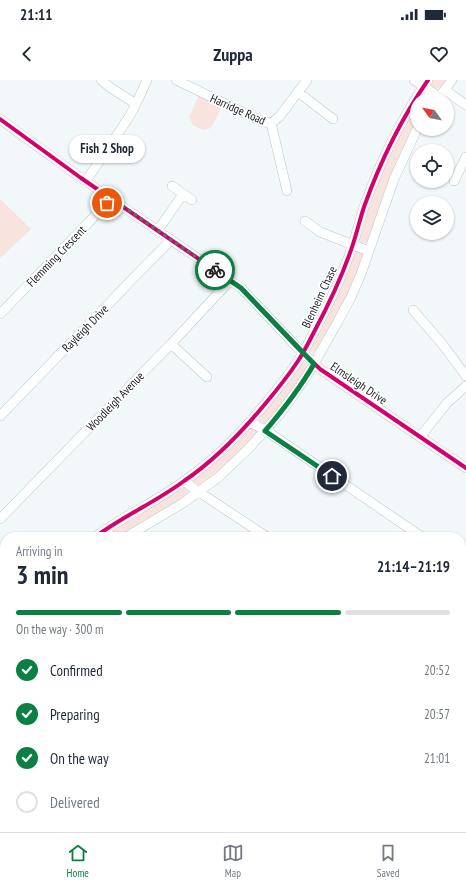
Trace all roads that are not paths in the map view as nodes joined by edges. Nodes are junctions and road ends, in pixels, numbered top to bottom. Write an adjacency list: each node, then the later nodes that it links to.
1 (101, 80): 12 (street)
2 (147, 80): 12 (street)
3 (176, 80): 16 (street, Harridge Road)
4 (307, 80): 8 (street, Harridge Road)
5 (414, 80): 7 (street)
6 (452, 80): 10 (street)
7 (425, 83): 9 (street); 29 (street, Blenheim Chase)
8 (298, 92): 15 (street); 16 (street, Harridge Road)
9 (436, 92)
10 (442, 92)
11 (454, 100): 13 (street)
12 (136, 104): 19 (street)
13 (466, 105)
14 (0, 119): 19 (street, Elmsleigh Drive)
15 (333, 119)
16 (271, 123): 22 (street)
17 (414, 136): 30 (street)
18 (466, 157): 20 (street)
19 (86, 181): 24 (street, Elmsleigh Drive)
20 (454, 181)
21 (172, 186): 23 (street)
22 (287, 191)
23 (184, 194): 25 (street); 27 (street)
24 (111, 198): 27 (street, Elmsleigh Drive); 33 (street, Flemming Crescent)
25 (192, 200)
26 (305, 221): 29 (street)
27 (158, 230): 28 (street, Elmsleigh Drive)
28 (170, 239): 31 (street, Elmsleigh Drive); 40 (street, Rayleigh Drive)
29 (353, 245): 30 (street); 35 (street, Blenheim Chase)
30 (369, 251): 36 (street)
31 (229, 280): 34 (street, Woodleigh Avenue); 35 (street, Elmsleigh Drive)
32 (413, 310): 37 (street)
33 (0, 314)
34 (171, 344): 38 (street); 47 (street, Woodleigh Avenue)
35 (303, 352): 36 (street, Elmsleigh Drive); 41 (street, Blenheim Chase)
36 (314, 364): 42 (street); 43 (street, Elmsleigh Drive)
37 (466, 376)
38 (207, 377)
39 (466, 386): 43 (street)
40 (0, 416)
41 (250, 422): 42 (street); 45 (street, Blenheim Chase)
42 (265, 431): 46 (street); 53 (street)
43 (420, 437): 44 (street, Elmsleigh Drive)
44 (466, 468)
45 (184, 481): 46 (street); 48 (street, Blenheim Chase)
46 (199, 492): 51 (street); 52 (street)
47 (0, 519)
48 (105, 529): 49 (street, Blenheim Chase); 50 (street)
49 (101, 532)
50 (108, 532)
51 (134, 532)
52 (259, 532)
53 (415, 532)

